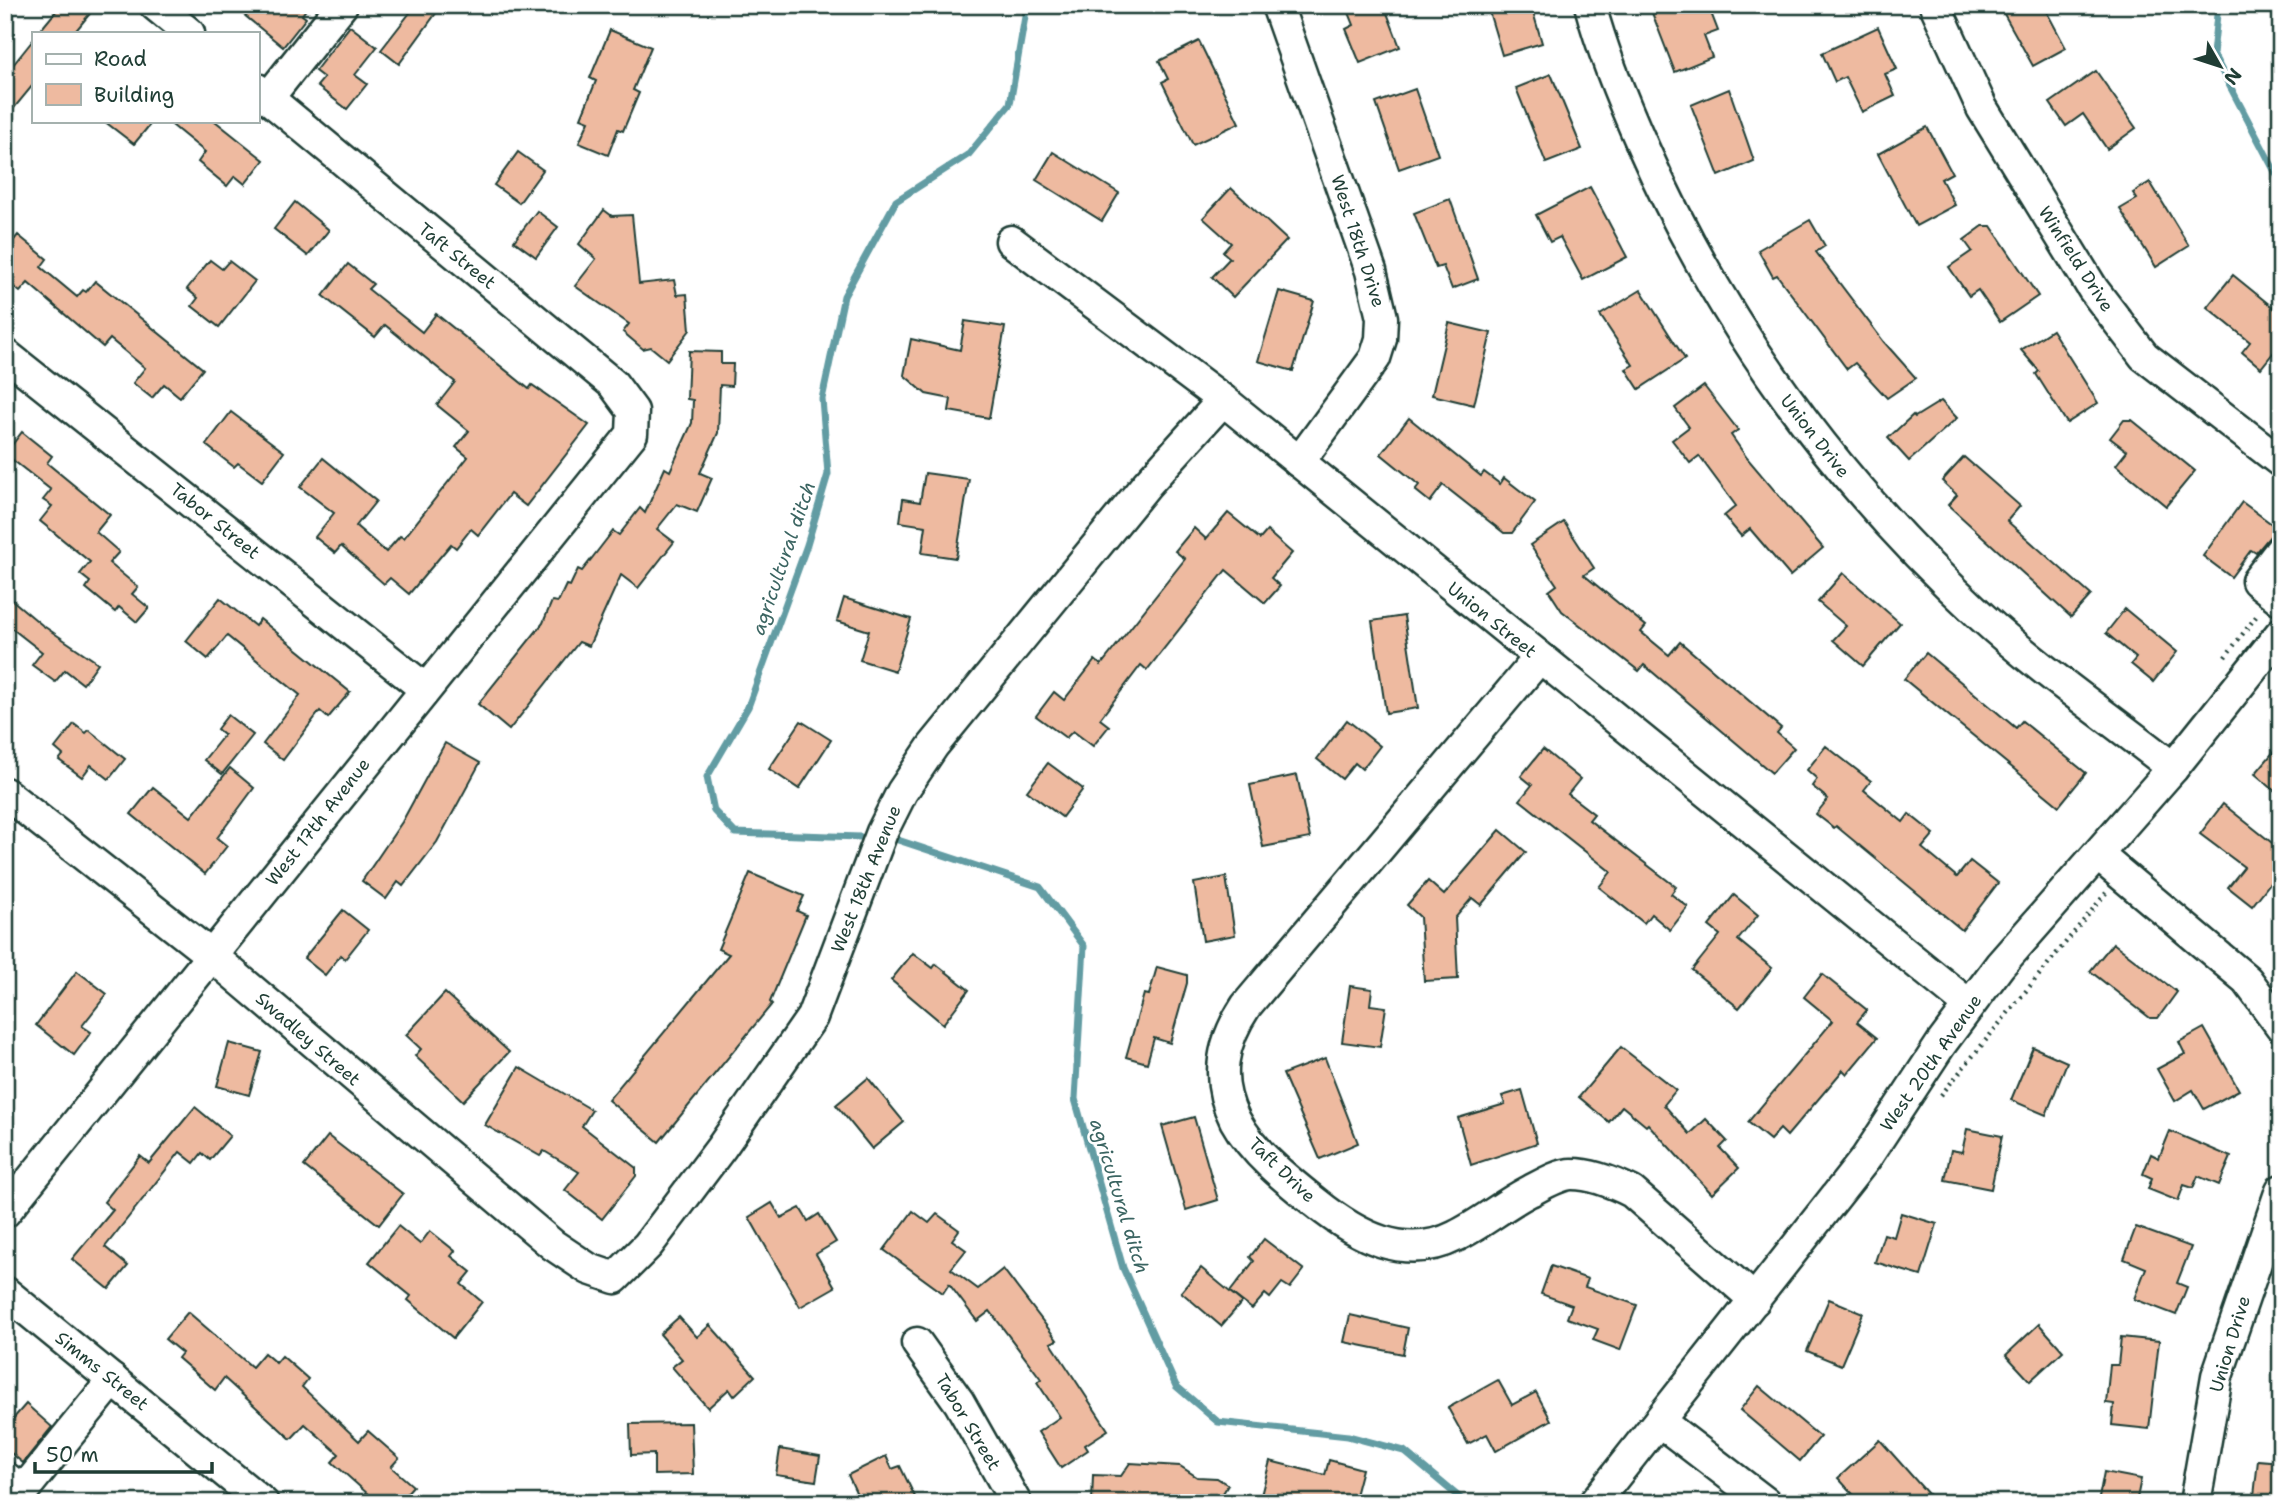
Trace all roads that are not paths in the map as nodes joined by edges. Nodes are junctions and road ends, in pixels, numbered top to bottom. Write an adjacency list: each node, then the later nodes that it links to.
1 (155, 5): 6 (street)
2 (342, 5): 7 (street)
3 (1277, 5): 13 (street, West 18th Drive)
4 (1590, 5): 19 (street, Union Drive)
5 (1935, 5): 12 (street, Winfield Drive)
6 (188, 32)
7 (262, 94): 11 (street, Taft Street)
8 (1011, 241): 10 (street, Union Street)
9 (5, 354): 18 (street, Tabor Street)
10 (1223, 400): 13 (street, Union Street); 27 (street, West 18th Avenue)
11 (632, 434): 18 (street, West 17th Avenue)
12 (2281, 461)
13 (1299, 462): 17 (street, Union Street)
14 (2281, 550): 15 (street)
15 (2281, 600)
16 (2281, 633): 19 (street, West 20th Avenue)
17 (1539, 658): 23 (street, Union Street); 29 (street, Taft Drive)
18 (424, 688): 22 (street, West 17th Avenue)
19 (2173, 768): 21 (street, West 20th Avenue)
20 (5, 793): 22 (street, Swadley Street)
21 (2098, 855): 23 (street, West 20th Avenue); 24 (street)
22 (212, 956): 26 (street, West 17th Avenue); 27 (street, Swadley Street)
23 (1969, 1004): 29 (street, West 20th Avenue)
24 (2281, 1026)
25 (2281, 1190): 38 (street, Union Drive)
26 (5, 1212)
27 (615, 1278)
28 (5, 1293): 31 (street, Simms Street)
29 (1755, 1300): 32 (street, West 20th Avenue)
30 (917, 1343): 34 (street, Tabor Street)
31 (113, 1380): 33 (street); 35 (street, Simms Street)
32 (1659, 1421): 36 (street, West 20th Avenue); 37 (street)
33 (5, 1477)
34 (1014, 1502)
35 (263, 1503)
36 (1594, 1503)
37 (1766, 1503)
38 (2195, 1503)

